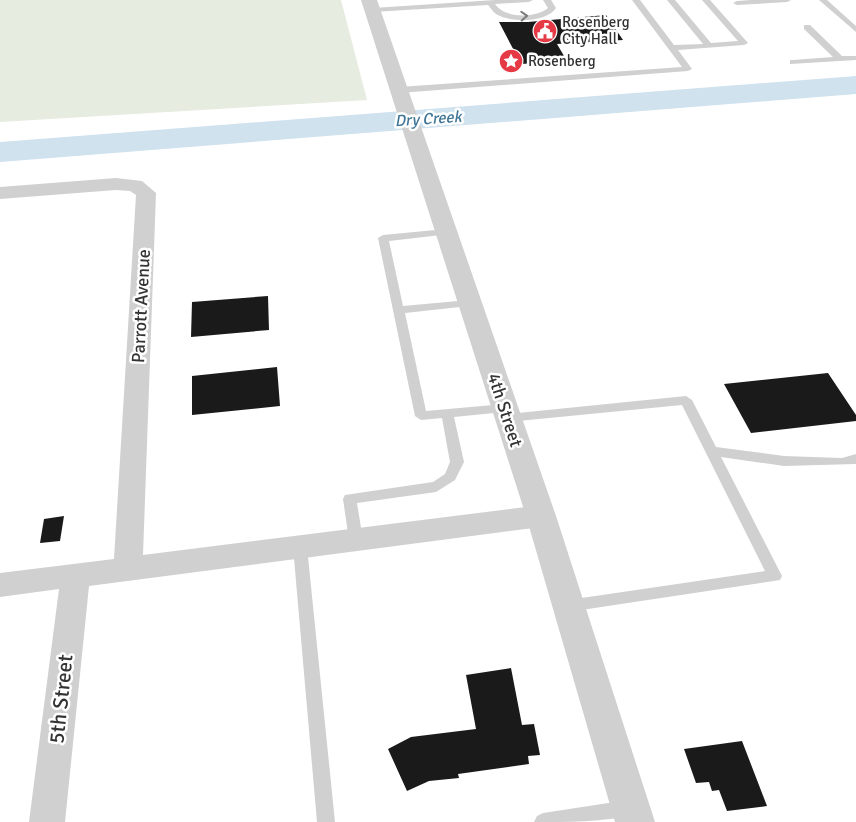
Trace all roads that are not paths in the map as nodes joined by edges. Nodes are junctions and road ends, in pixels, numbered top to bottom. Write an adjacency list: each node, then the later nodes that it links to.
1 (529, 0): 8 (lane)
2 (547, 0): 8 (lane, one-way to 2)
3 (636, 0): 14 (lane)
4 (671, 0): 13 (lane)
5 (706, 0): 13 (lane)
6 (787, 0): 9 (lane)
7 (823, 0): 12 (lane)
8 (491, 2): 10 (lane)
9 (737, 3)
10 (371, 5): 18 (street, 4th Street)
11 (807, 27): 16 (lane)
12 (856, 30)
13 (709, 46): 14 (lane)
14 (672, 48): 18 (lane)
15 (856, 58): 16 (lane)
16 (840, 59): 17 (lane)
17 (793, 62)
18 (404, 108): 20 (street, 4th Street)
19 (0, 193): 30 (street, Parrott Avenue)
20 (446, 232): 21 (street, 4th Street); 22 (lane)
21 (469, 303): 22 (lane); 24 (street, 4th Street)
22 (398, 310): 23 (lane)
23 (447, 413): 24 (lane); 28 (lane)
24 (506, 413): 25 (lane); 27 (street, 4th Street)
25 (712, 451): 26 (lane); 33 (lane)
26 (847, 460)
27 (540, 516): 28 (street); 33 (street, 4th Street)
28 (356, 540): 29 (street)
29 (300, 546): 30 (street); 36 (lane)
30 (128, 568): 31 (street)
31 (75, 575): 32 (street); 35 (street, 5th Street)
32 (0, 585)
33 (568, 606): 34 (street, 4th Street)
34 (633, 815): 37 (lane)
35 (47, 822)
36 (326, 822)
37 (542, 822)

